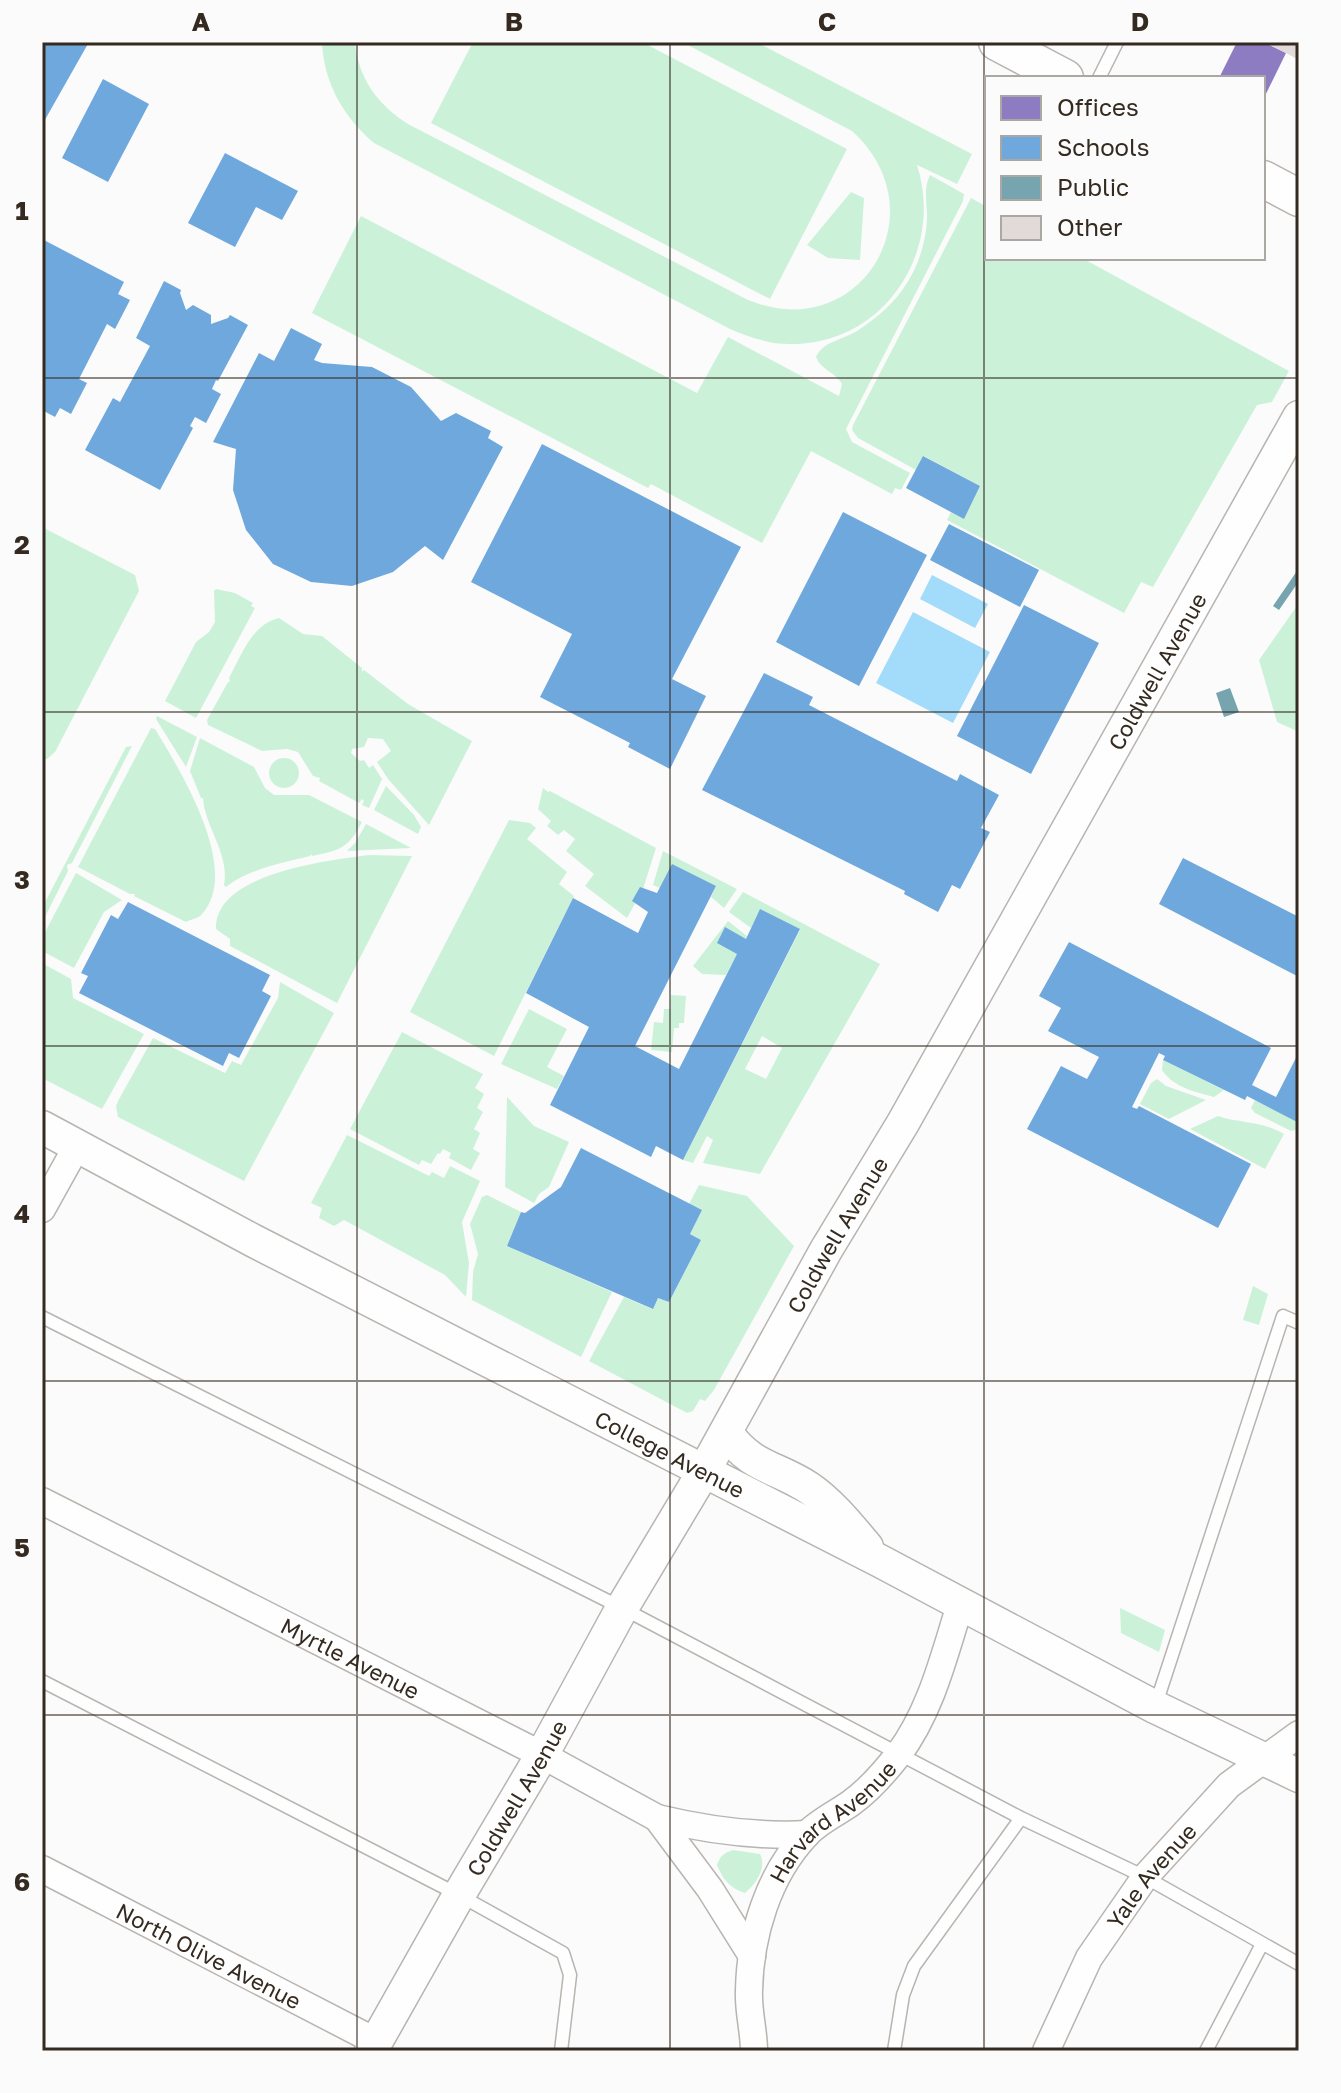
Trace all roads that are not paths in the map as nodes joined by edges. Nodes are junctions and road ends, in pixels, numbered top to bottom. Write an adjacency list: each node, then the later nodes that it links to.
1 (997, 42): 3 (main road)
2 (1117, 42): 4 (lane)
3 (1061, 76)
4 (1100, 76)
5 (1265, 180): 6 (main road)
6 (1299, 198)
7 (1299, 417): 13 (street, Coldwell Avenue)
8 (42, 1127): 9 (street, College Avenue)
9 (77, 1146): 10 (street); 14 (street, College Avenue)
10 (42, 1209)
11 (42, 1317): 18 (lane)
12 (1299, 1323): 20 (lane)
13 (726, 1432): 14 (street, Coldwell Avenue); 16 (street)
14 (704, 1471): 16 (street, College Avenue); 18 (street, Coldwell Avenue)
15 (42, 1501): 23 (street, Myrtle Avenue)
16 (880, 1561): 17 (street, College Avenue)
17 (960, 1605): 20 (street, College Avenue); 22 (street, Harvard Avenue)
18 (622, 1608): 22 (lane); 23 (street, Coldwell Avenue)
19 (42, 1681): 31 (lane)
20 (1155, 1707): 24 (street, College Avenue)
21 (1299, 1734): 24 (street, Yale Avenue)
22 (899, 1753): 27 (lane); 28 (street, Harvard Avenue)
23 (542, 1755): 26 (street, Myrtle Avenue); 31 (street, Coldwell Avenue)
24 (1265, 1759): 25 (street, College Avenue); 30 (street, Yale Avenue)
25 (1299, 1776)
26 (657, 1818): 28 (street, Myrtle Avenue); 33 (street, Myrtle Avenue)
27 (1021, 1818): 30 (lane); 38 (lane)
28 (807, 1834): 33 (street, Harvard Avenue)
29 (42, 1869): 35 (street, North Olive Avenue)
30 (1145, 1877): 32 (lane); 39 (street, Yale Avenue)
31 (459, 1895): 35 (street, Coldwell Avenue); 36 (lane)
32 (1262, 1944): 34 (lane); 40 (lane)
33 (752, 1956): 37 (street, Harvard Avenue)
34 (1299, 1964)
35 (374, 2047)
36 (561, 2051)
37 (754, 2051)
38 (894, 2051)
39 (1046, 2051)
40 (1206, 2051)

